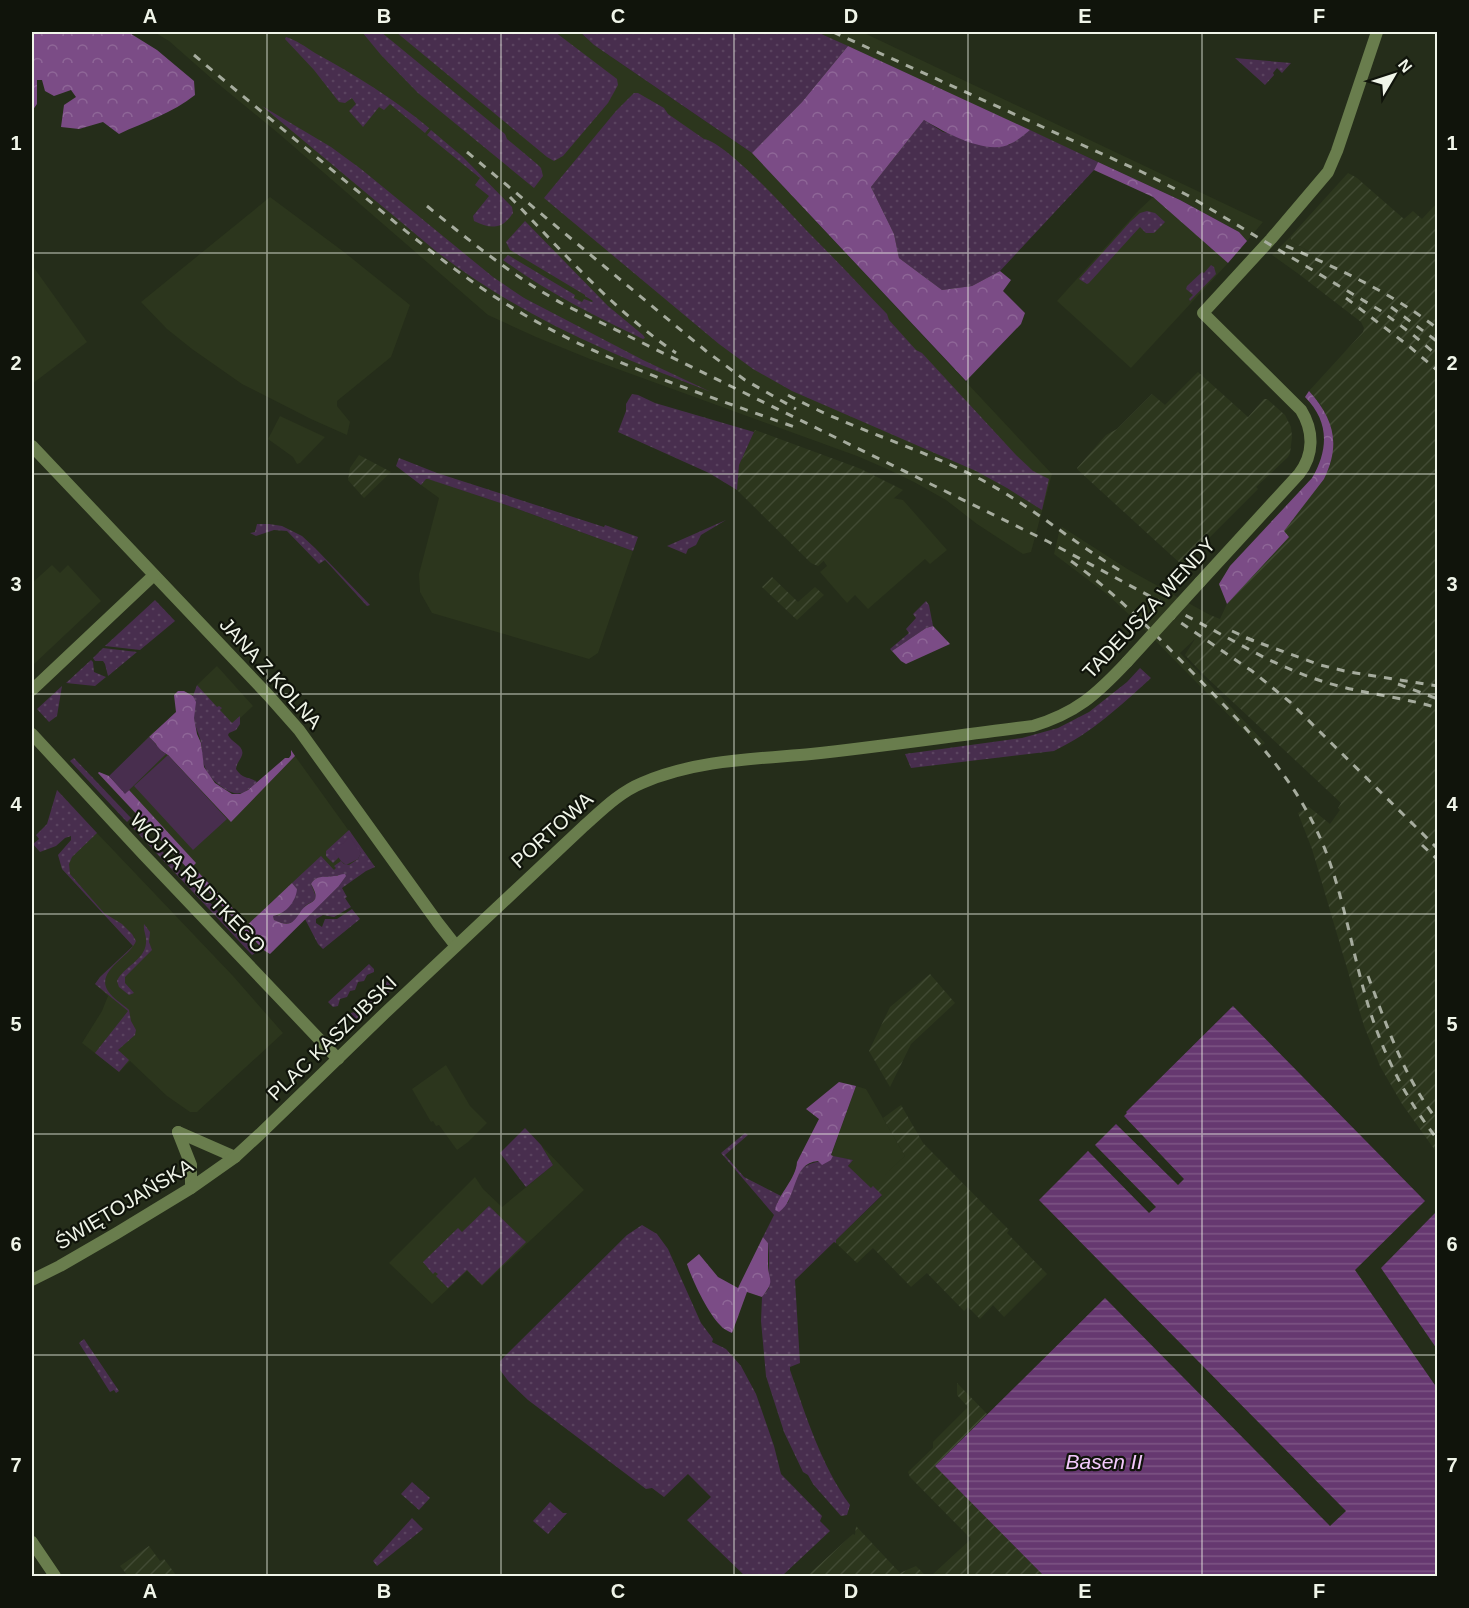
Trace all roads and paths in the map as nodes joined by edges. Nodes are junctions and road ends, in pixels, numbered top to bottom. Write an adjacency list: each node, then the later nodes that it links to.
1 (1377, 32): 6 (street, TADEUSZA WENDY, bridge)
2 (32, 446): 3 (street, JANA Z KOLNA)
3 (154, 575): 4 (street); 7 (street, JANA Z KOLNA)
4 (32, 690)
5 (32, 734): 8 (street, WÓJTA RADTKEGO)
6 (689, 767): 7 (street, PORTOWA)
7 (456, 946): 8 (street, PLAC KASZUBSKI)
8 (338, 1059): 9 (street, PLAC KASZUBSKI)
9 (235, 1156): 10 (street, ŚWIĘTOJAŃSKA); 10 (street)
10 (191, 1188): 11 (street, ŚWIĘTOJAŃSKA)
11 (32, 1280)
12 (32, 1542): 13 (street)
13 (55, 1576)

